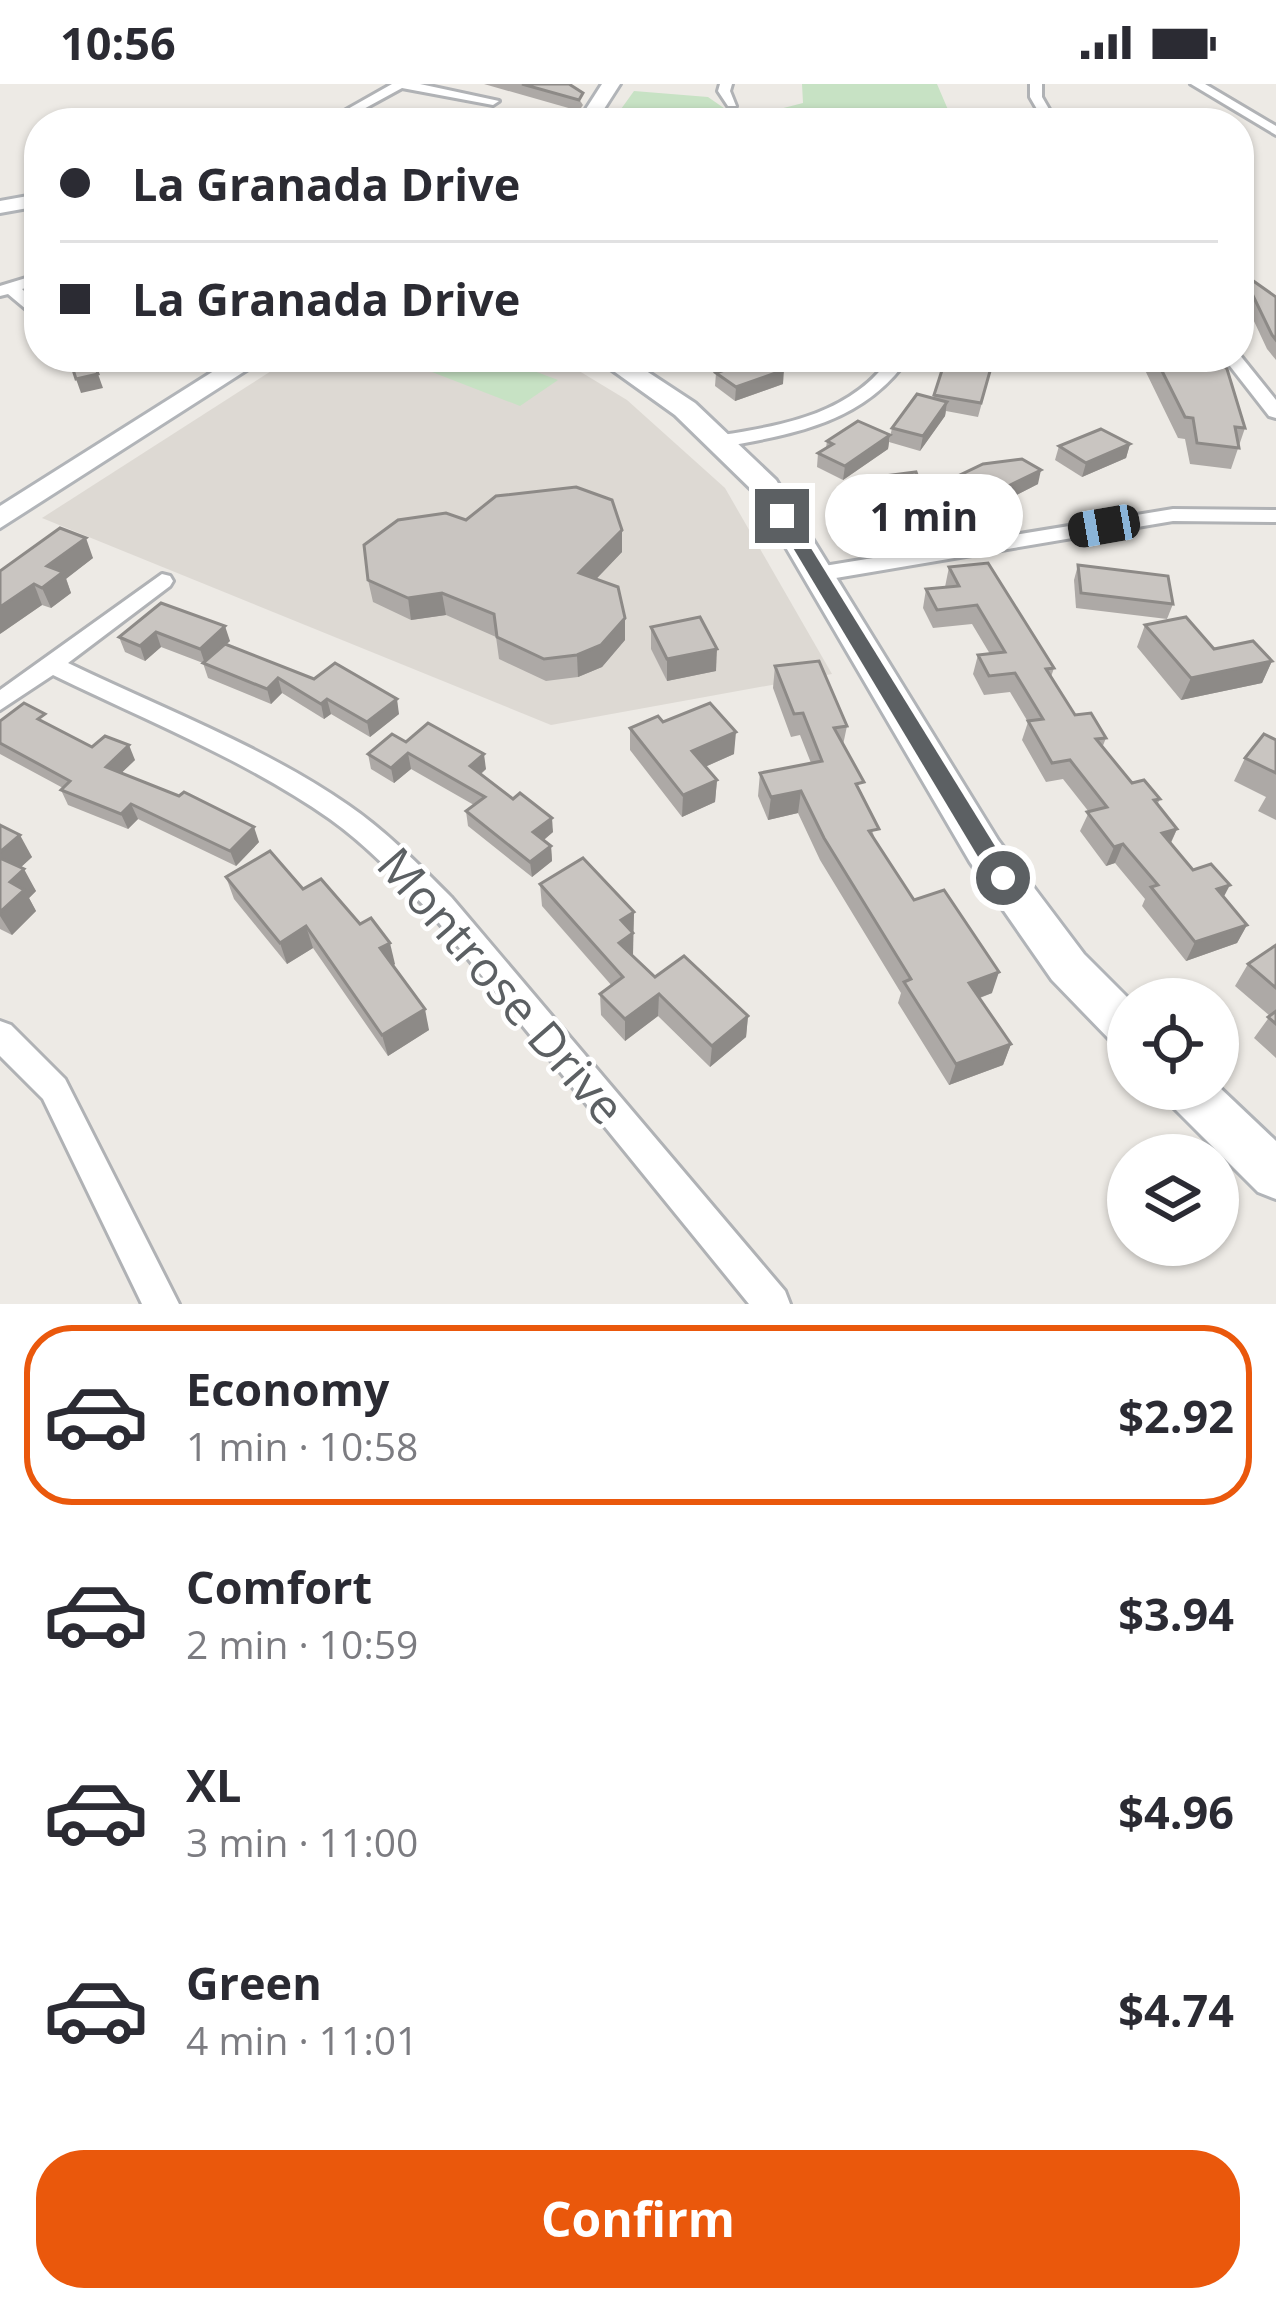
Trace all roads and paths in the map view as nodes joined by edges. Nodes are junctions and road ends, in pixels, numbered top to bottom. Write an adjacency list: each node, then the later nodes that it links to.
1 (401, 84): 4 (street); 6 (street)
2 (726, 84): 5 (street)
3 (1197, 84): 7 (street)
4 (493, 100)
5 (732, 103)
6 (357, 108)
7 (1237, 108)
8 (230, 372): 15 (street)
9 (630, 372): 13 (street)
10 (889, 372): 13 (street)
11 (1244, 372): 12 (street)
12 (1276, 412)
13 (722, 441): 16 (street)
14 (1276, 516): 16 (street)
15 (0, 519)
16 (818, 574): 20 (street)
17 (162, 580): 18 (street)
18 (51, 664): 19 (street); 25 (street, Montrose Drive)
19 (0, 702)
20 (1107, 1007)
21 (0, 1035): 24 (street)
22 (1209, 1110): 23 (street)
23 (1276, 1175)
24 (161, 1304)
25 (772, 1304)

